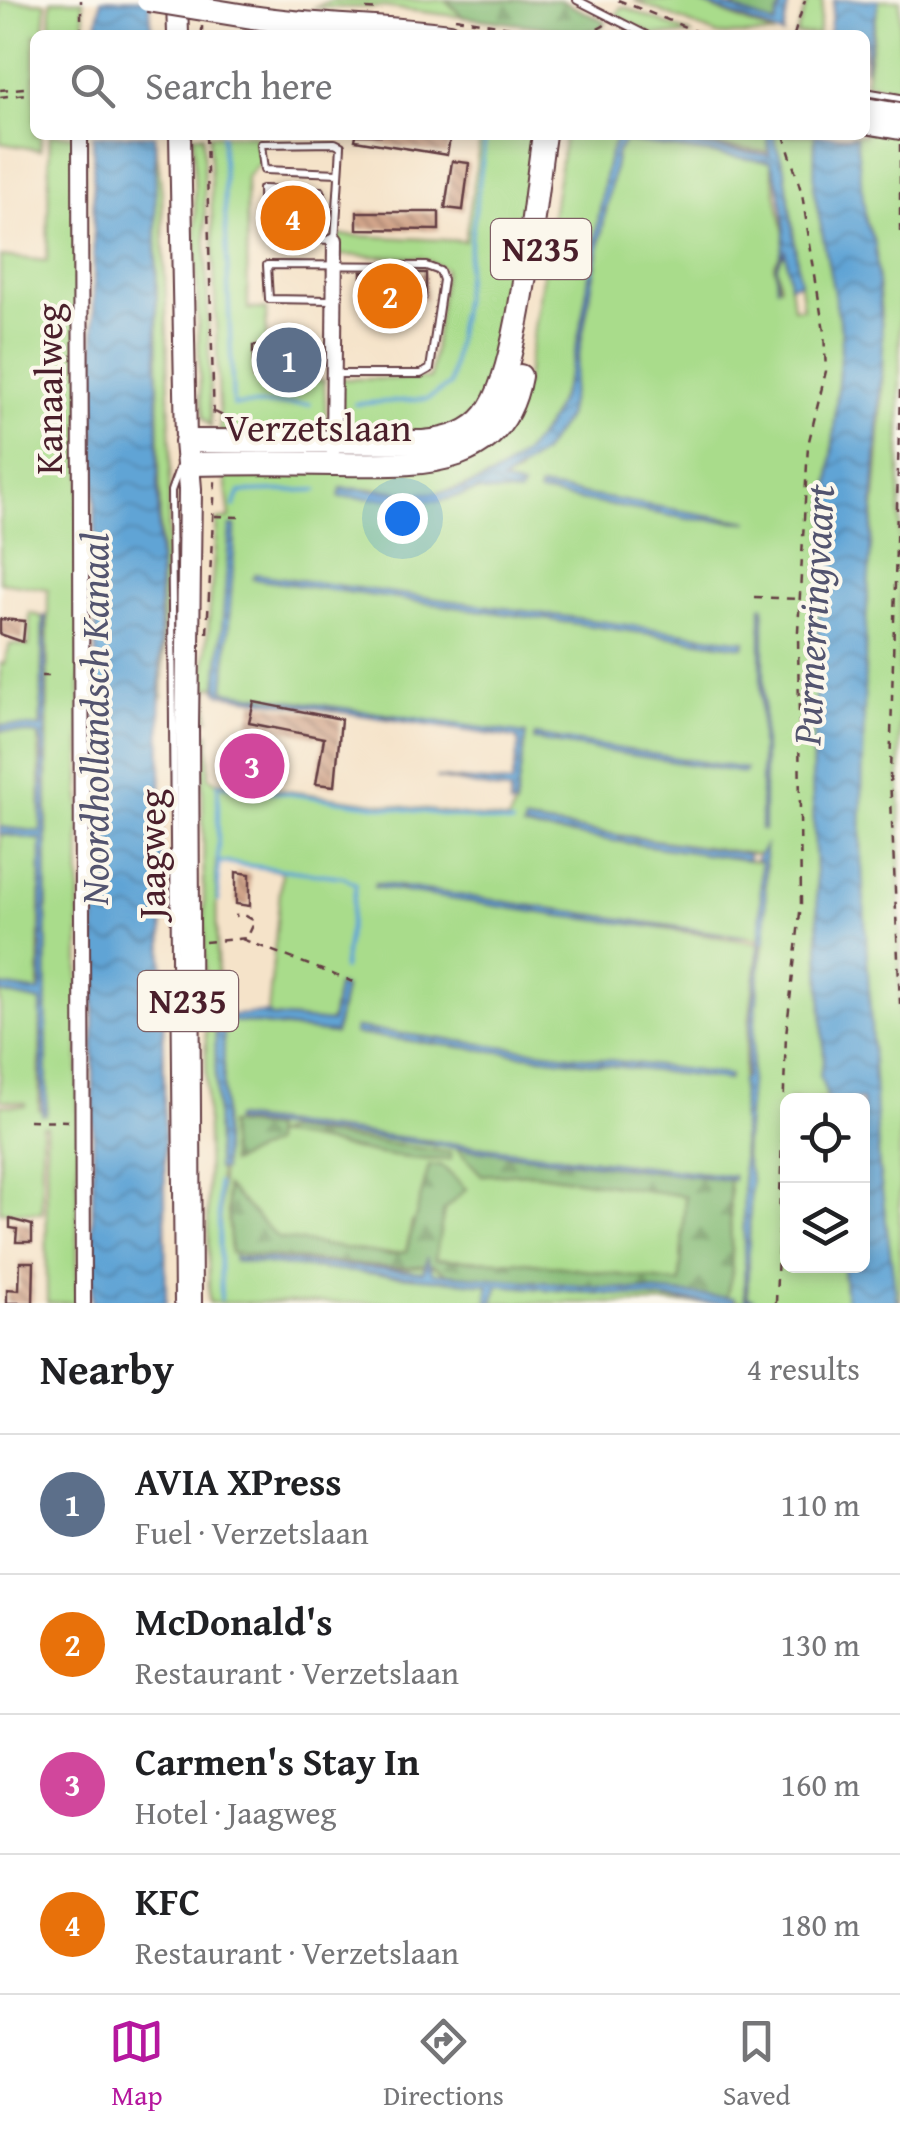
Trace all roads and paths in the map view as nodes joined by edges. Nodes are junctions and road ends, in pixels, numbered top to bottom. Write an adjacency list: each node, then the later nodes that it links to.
1 (81, 0): 7 (path)
2 (148, 0): 9 (main road, bridge)
3 (178, 0): 8 (main road)
4 (577, 0): 12 (lane)
5 (618, 0): 13 (path)
6 (806, 0): 14 (path)
7 (81, 30)
8 (178, 30)
9 (322, 30)
10 (343, 30): 11 (main road)
11 (412, 30)
12 (636, 30)
13 (693, 30)
14 (796, 30)
15 (30, 87): 16 (path)
16 (0, 90)
17 (30, 95): 19 (path)
18 (870, 97): 20 (main road)
19 (0, 98)
20 (900, 101)
21 (870, 109): 22 (main road)
22 (900, 114)
23 (870, 124): 24 (main road)
24 (900, 132): 32 (path)
25 (80, 140): 55 (street, Kanaalweg)
26 (180, 140): 41 (main road, Jaagweg / N235)
27 (206, 140): 39 (path)
28 (543, 140): 40 (main road, Verzetslaan / N235)
29 (557, 140): 40 (main road, Verzetslaan / N235)
30 (786, 140): 45 (path)
31 (338, 173): 31 (lane); 34 (lane, Verzetslaan)
32 (900, 174): 33 (path)
33 (900, 232)
34 (328, 240): 34 (lane, Verzetslaan); 35 (street, Verzetslaan)
35 (332, 266): 36 (street, Verzetslaan); 36 (lane); 37 (lane)
36 (332, 300): 37 (street, Verzetslaan)
37 (332, 374): 40 (street, Verzetslaan)
38 (900, 390): 53 (path)
39 (215, 452): 40 (main road, Verzetslaan / N235); 41 (main road, Verzetslaan / N235); 42 (path)
40 (333, 453)
41 (184, 459): 57 (lane, Jaagweg); 58 (main road, Jaagweg / N235)
42 (214, 516): 43 (path); 46 (path)
43 (238, 517)
44 (754, 597): 45 (path)
45 (800, 599): 59 (path)
46 (206, 640)
47 (41, 676): 48 (path)
48 (49, 676)
49 (236, 916): 51 (path)
50 (204, 926): 51 (path)
51 (242, 939): 52 (path)
52 (354, 982)
53 (900, 1004)
54 (29, 1120): 55 (path)
55 (82, 1122): 56 (street, Kanaalweg)
56 (83, 1303)
57 (178, 1303)
58 (190, 1303)
59 (776, 1303)

